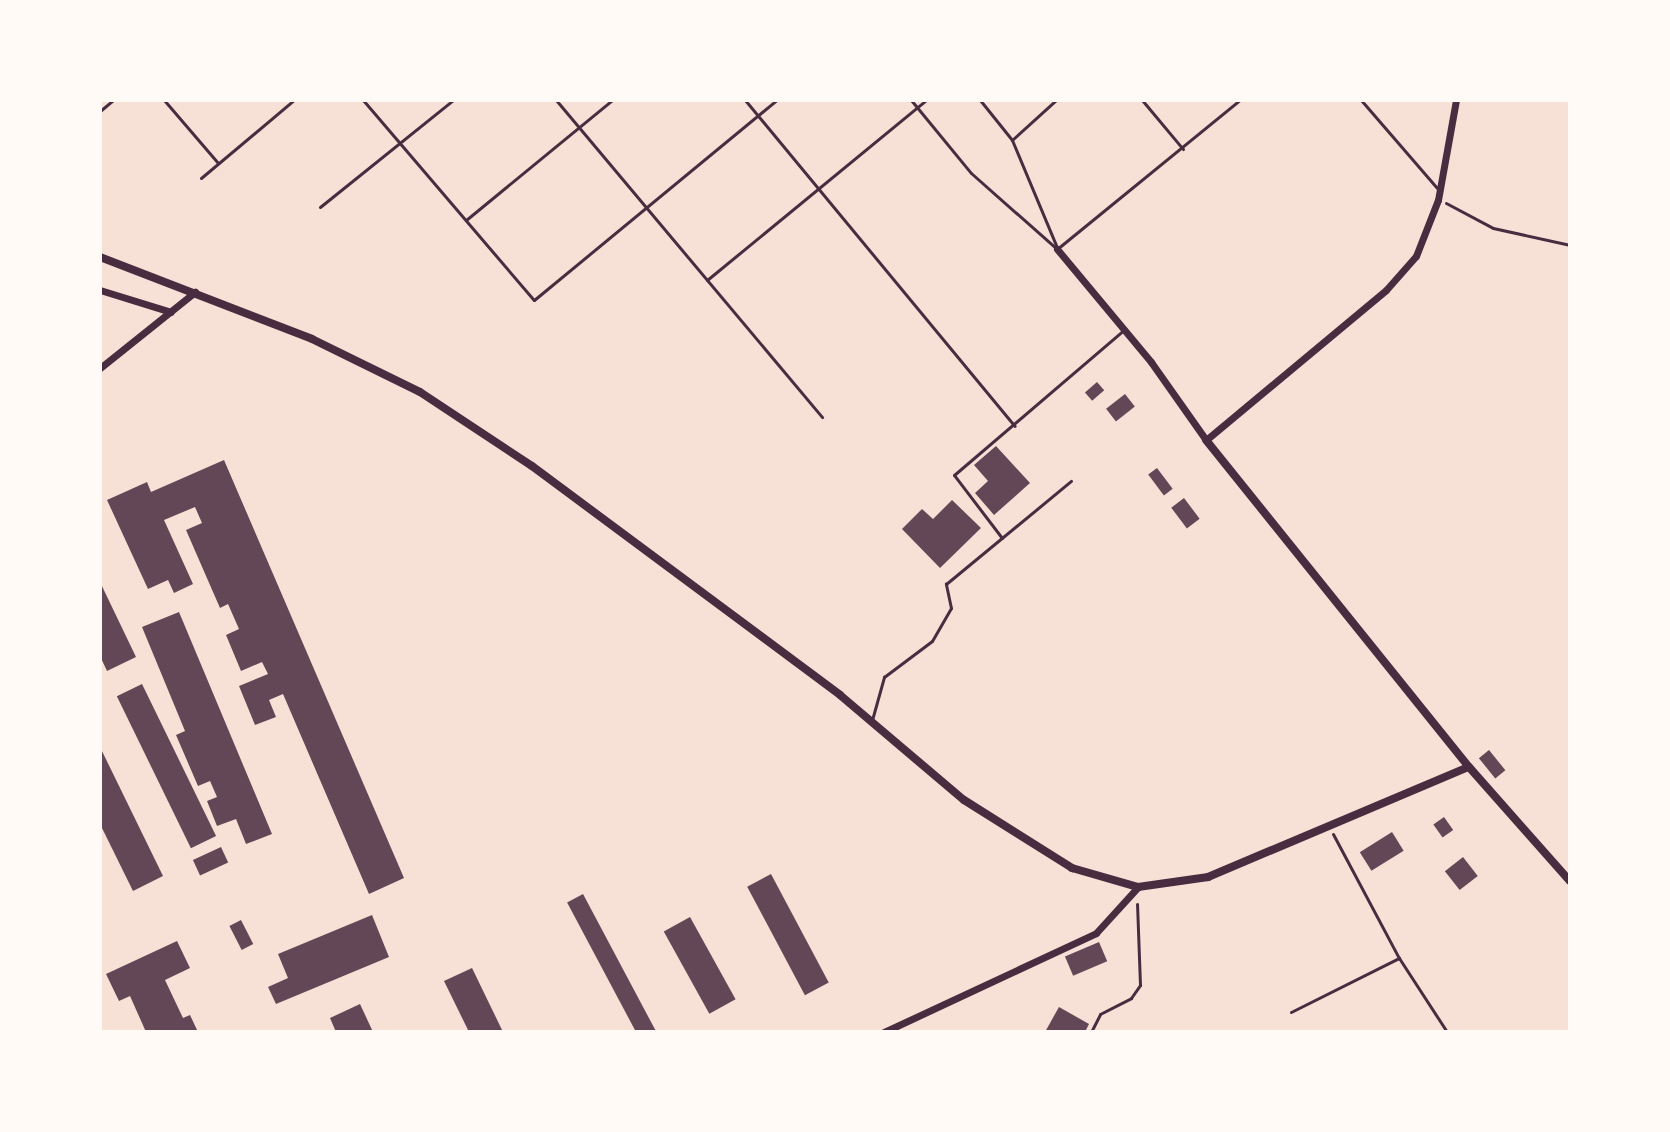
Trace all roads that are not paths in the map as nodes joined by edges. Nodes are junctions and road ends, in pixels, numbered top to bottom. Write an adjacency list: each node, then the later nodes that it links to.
1 (113, 100): 19 (lane)
2 (164, 100): 25 (lane)
3 (294, 100): 25 (lane)
4 (363, 100): 23 (lane)
5 (453, 100): 23 (lane)
6 (556, 100): 21 (lane)
7 (612, 100): 21 (lane)
8 (745, 100): 20 (lane)
9 (777, 100): 20 (lane)
10 (911, 100): 18 (lane)
11 (926, 100): 18 (lane)
12 (980, 100): 22 (lane)
13 (1056, 100): 22 (lane)
14 (1142, 100): 24 (lane)
15 (1240, 100): 24 (lane)
16 (1361, 100): 28 (lane)
17 (1456, 100): 28 (street)
18 (917, 107): 27 (lane); 32 (lane)
19 (100, 111)
20 (758, 116): 27 (lane); 30 (lane)
21 (579, 127): 30 (lane); 31 (lane)
22 (1012, 140): 32 (lane)
23 (400, 143): 29 (lane); 31 (lane)
24 (1184, 150): 32 (lane)
25 (218, 163): 26 (lane)
26 (201, 178)
27 (819, 189): 34 (lane); 41 (lane)
28 (1439, 195): 42 (street)
29 (320, 207)
30 (647, 208): 31 (lane); 34 (lane)
31 (466, 220)
32 (1057, 249): 38 (street)
33 (100, 257): 36 (street)
34 (707, 280): 40 (lane)
35 (100, 290): 37 (street)
36 (195, 292): 37 (street); 45 (street)
37 (171, 312): 39 (street)
38 (1124, 330): 41 (lane); 42 (street)
39 (100, 368)
40 (822, 417)
41 (1015, 426): 44 (lane)
42 (1206, 440): 46 (street)
43 (1071, 481): 44 (lane)
44 (1002, 538): 45 (lane)
45 (872, 722): 48 (street)
46 (1469, 767): 47 (street); 48 (street)
47 (1570, 881)
48 (1138, 887): 49 (street)
49 (884, 1032)

